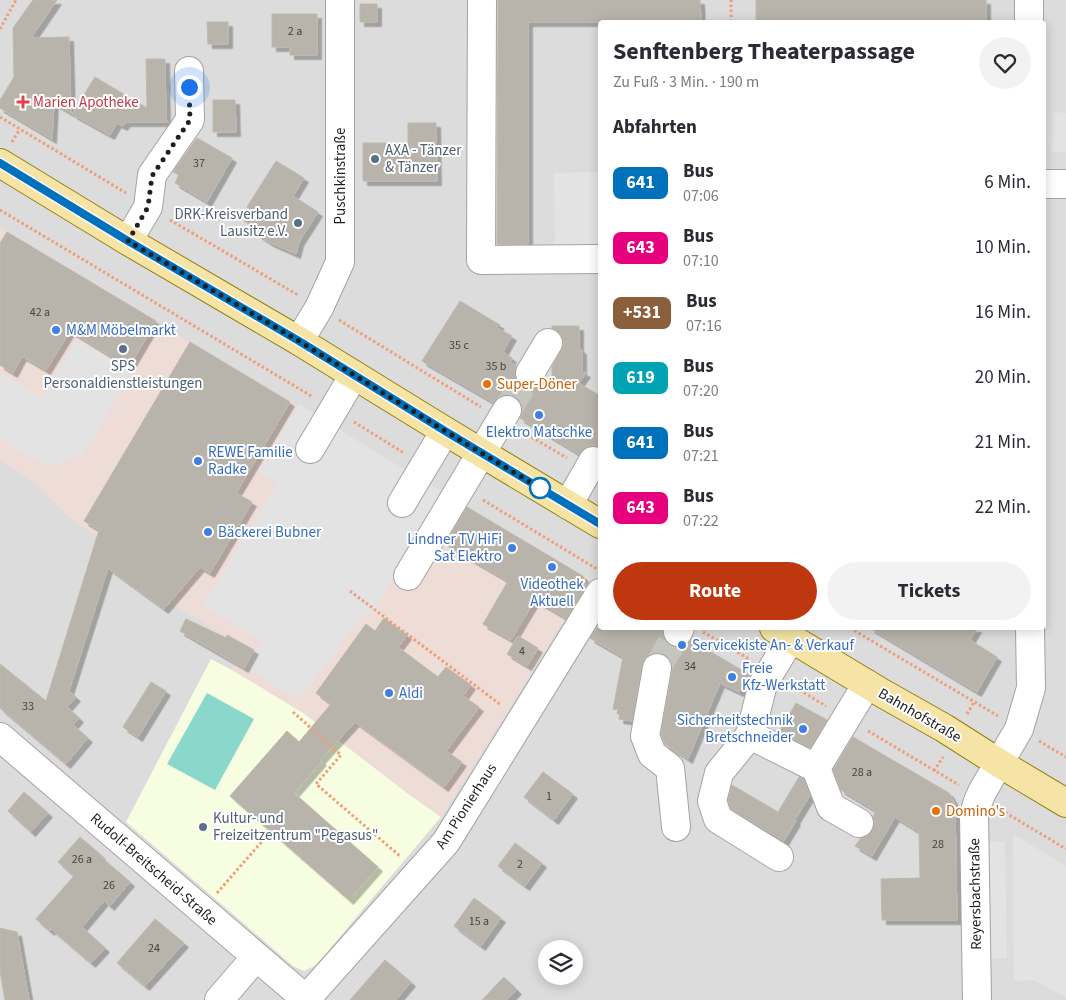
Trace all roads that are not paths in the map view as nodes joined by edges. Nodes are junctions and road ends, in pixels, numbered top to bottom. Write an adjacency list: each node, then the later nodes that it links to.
1 (340, 0): 11 (street, Puschkinstraße)
2 (482, 0): 10 (street)
3 (1029, 0): 4 (street)
4 (1029, 20)
5 (189, 71): 9 (street)
6 (0, 163): 9 (main road)
7 (1046, 184): 8 (street)
8 (1066, 184)
9 (128, 241): 11 (main road)
10 (598, 259)
11 (299, 341): 14 (main road)
12 (548, 342): 13 (street)
13 (530, 374)
14 (354, 375): 16 (main road); 17 (street)
15 (507, 410): 18 (street)
16 (445, 431): 18 (main road); 20 (street)
17 (310, 449)
18 (482, 453): 21 (main road); 23 (street)
19 (593, 462): 21 (street)
20 (402, 504)
21 (568, 504): 22 (main road)
22 (598, 523)
23 (408, 576)
24 (598, 596): 39 (street, Am Pionierhaus)
25 (1030, 630): 31 (street, Reyersbachstraße)
26 (782, 633): 28 (main road, Bahnhofstraße); 29 (street)
27 (657, 668): 35 (street)
28 (867, 684): 31 (main road, Bahnhofstraße); 32 (street)
29 (750, 735): 32 (street); 36 (street)
30 (0, 737): 37 (street, Rudolf-Breitscheid-Straße)
31 (999, 763): 33 (main road, Bahnhofstraße); 40 (street, Reyersbachstraße)
32 (816, 768): 34 (street)
33 (1066, 803)
34 (859, 824)
35 (676, 827)
36 (779, 857)
37 (256, 957): 38 (street); 39 (street, Rudolf-Breitscheid-Straße)
38 (218, 1000)
39 (307, 1000)
40 (977, 1000)

